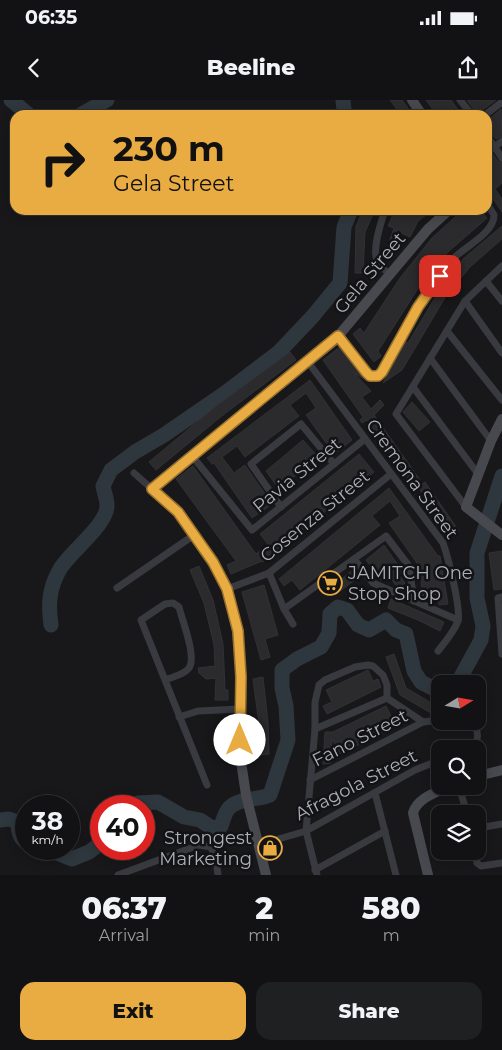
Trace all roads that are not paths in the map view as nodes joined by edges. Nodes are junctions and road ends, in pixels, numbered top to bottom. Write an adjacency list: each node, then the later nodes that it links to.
1 (460, 100): 3 (street)
2 (502, 102): 4 (street)
3 (468, 110)
4 (492, 110)
5 (502, 141): 7 (street)
6 (492, 144): 7 (street)
7 (494, 147): 8 (street)
8 (502, 158)
9 (492, 212): 18 (street)
10 (384, 215): 13 (street)
11 (441, 215): 13 (street, Gela Street)
12 (502, 266): 14 (street)
13 (390, 274): 18 (street, Gela Street)
14 (486, 281): 15 (street); 16 (street)
15 (465, 301): 17 (street); 19 (street)
16 (502, 301)
17 (447, 331): 20 (street); 23 (street)
18 (338, 336): 21 (street, Gela Street)
19 (502, 353)
20 (430, 358): 22 (street); 26 (street)
21 (308, 362): 25 (street, Cremona Street); 27 (street, Gela Street)
22 (413, 387): 31 (street); 34 (street)
23 (502, 400)
24 (502, 419): 26 (street)
25 (365, 439): 28 (street, Pavia Street); 30 (street, Cremona Street)
26 (491, 441): 31 (street)
27 (193, 457): 32 (street, Gela Street); 33 (street, Pavia Street)
28 (334, 464): 33 (street, Pavia Street); 33 (street)
29 (134, 473): 32 (street)
30 (391, 474): 38 (street, Cosenza Street); 44 (street, Cremona Street)
31 (478, 474): 34 (street)
32 (152, 489): 35 (street)
33 (281, 507)
34 (466, 507): 36 (street)
35 (194, 535): 39 (street); 40 (street)
36 (502, 535)
37 (354, 559): 42 (street); 42 (street); 43 (street)
38 (269, 573): 40 (street, Cosenza Street); 43 (street)
39 (117, 588)
40 (227, 589): 51 (street)
41 (502, 597): 46 (street)
42 (414, 601): 44 (street)
43 (284, 609): 45 (street)
44 (458, 620): 47 (street)
45 (292, 624)
46 (501, 627): 48 (street)
47 (438, 651)
48 (502, 654)
49 (164, 680): 49 (street); 52 (street)
50 (388, 698): 54 (street); 55 (street); 55 (street)
51 (240, 709): 52 (street); 67 (street)
52 (179, 718): 60 (street)
53 (431, 721): 54 (street)
54 (423, 722): 59 (street, Fano Street)
55 (315, 729): 59 (street)
56 (431, 764): 61 (street, Afragola Street)
57 (502, 770): 58 (street)
58 (486, 774)
59 (310, 780): 65 (street)
60 (207, 785)
61 (375, 793): 65 (street, Afragola Street); 66 (street)
62 (434, 795): 75 (street)
63 (502, 824): 64 (street)
64 (486, 827)
65 (306, 831): 67 (street, Afragola Street); 70 (street)
66 (384, 831): 70 (street); 74 (street)
67 (258, 845): 73 (street)
68 (476, 860): 69 (street)
69 (502, 863)
70 (316, 873)
71 (118, 875): 72 (street)
72 (218, 875)
73 (266, 875)
74 (396, 875)
75 (428, 875)

